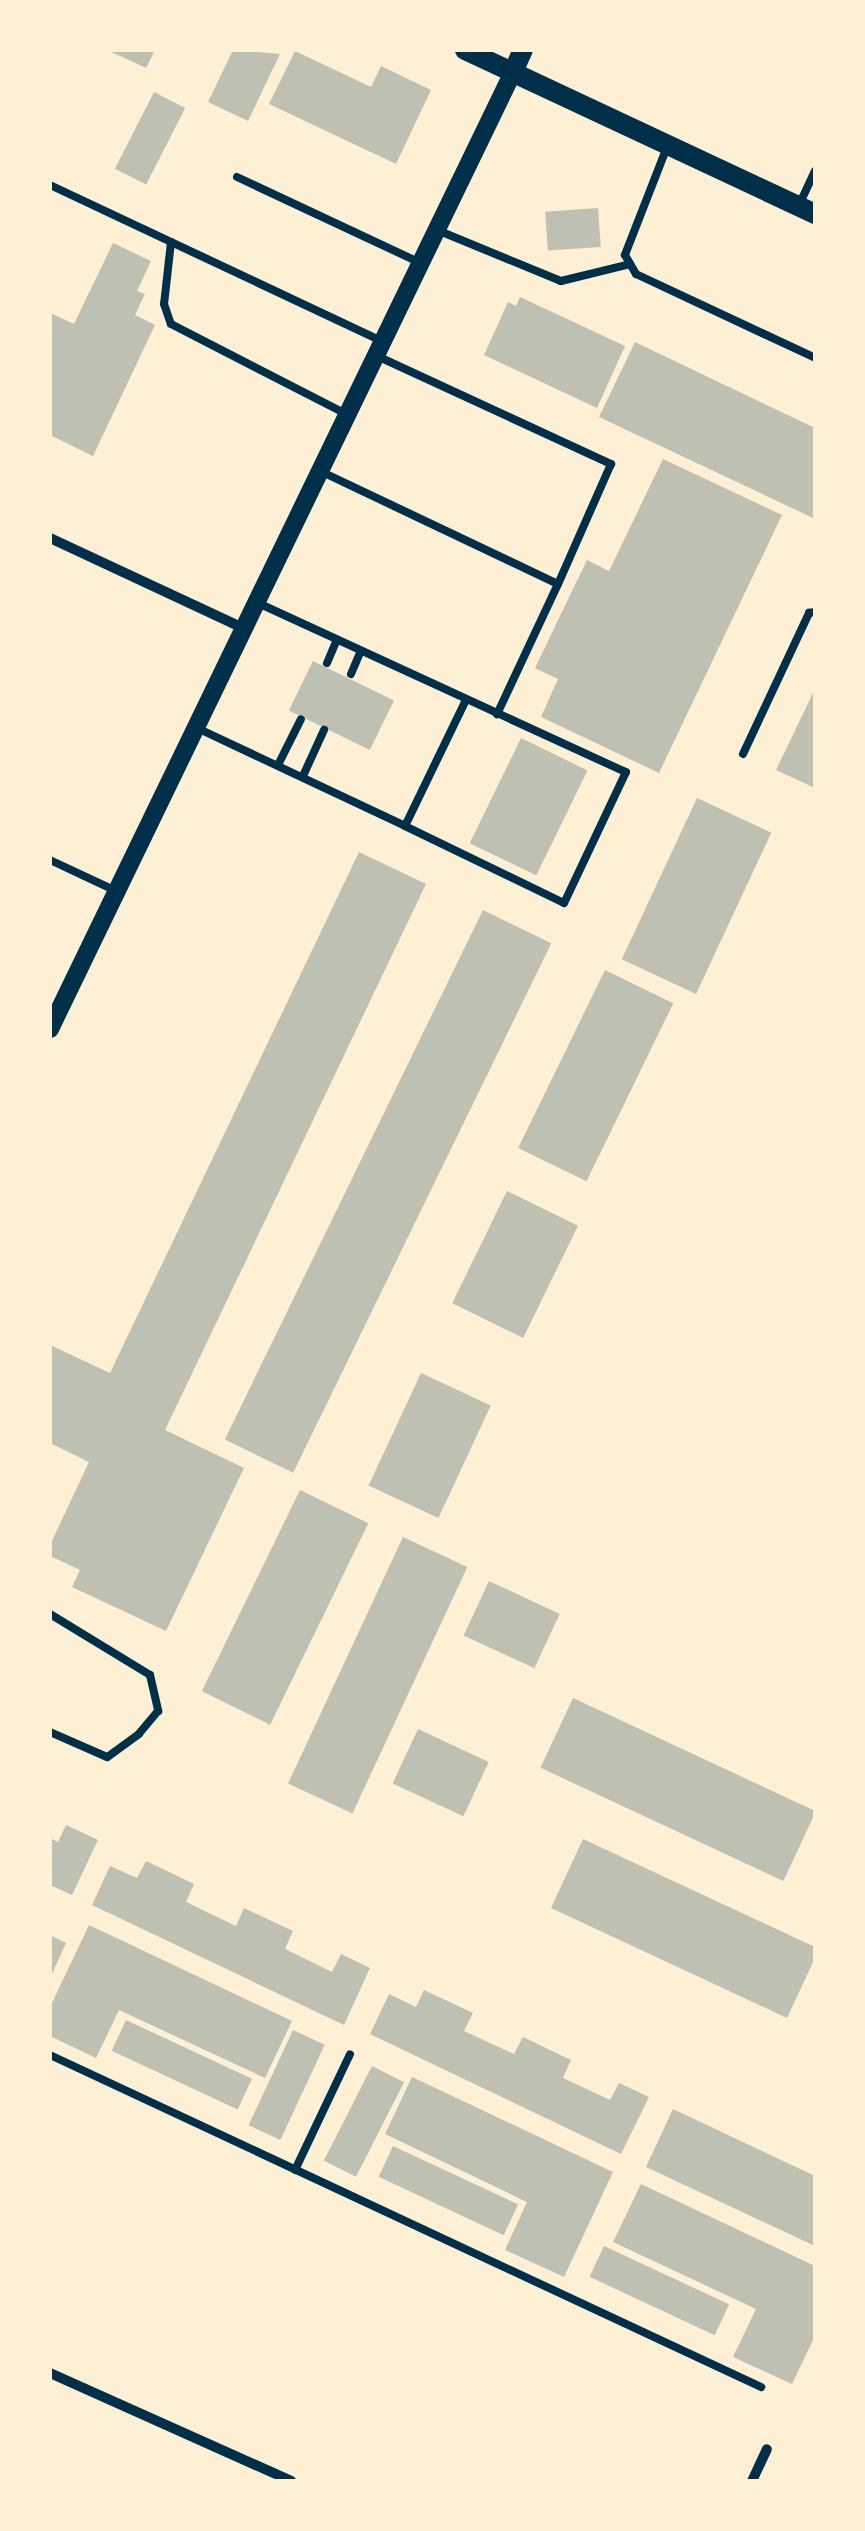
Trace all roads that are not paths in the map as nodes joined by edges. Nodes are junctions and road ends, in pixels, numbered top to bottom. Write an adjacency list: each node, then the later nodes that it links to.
1 (465, 50): 3 (main road)
2 (523, 50): 3 (main road)
3 (513, 72): 4 (main road); 9 (street)
4 (668, 146): 8 (main road); 12 (lane)
5 (815, 171): 8 (lane)
6 (237, 177): 11 (lane)
7 (50, 185): 10 (lane)
8 (806, 210)
9 (438, 230): 11 (street); 12 (lane)
10 (171, 242): 13 (lane); 15 (lane)
11 (421, 263): 13 (street)
12 (630, 264): 14 (lane)
13 (380, 349): 15 (street); 18 (lane)
14 (815, 358)
15 (348, 414): 16 (street)
16 (320, 471): 18 (lane); 19 (street)
17 (50, 538): 21 (street)
18 (558, 584): 27 (lane)
19 (257, 602): 21 (street); 22 (lane)
20 (815, 612): 31 (lane)
21 (245, 628): 29 (street)
22 (337, 640): 23 (lane); 24 (lane)
23 (361, 652): 25 (lane); 26 (lane)
24 (327, 663)
25 (351, 674)
26 (466, 700): 27 (lane); 34 (lane)
27 (497, 714): 34 (lane)
28 (301, 719): 32 (lane)
29 (196, 727): 32 (lane); 36 (street)
30 (324, 730): 33 (lane)
31 (744, 754)
32 (278, 765): 33 (lane)
33 (303, 776): 34 (lane)
34 (405, 826)
35 (50, 860): 36 (lane)
36 (118, 892): 37 (street)
37 (50, 1029)
38 (50, 1614): 39 (lane)
39 (50, 1732)
40 (350, 2054): 42 (lane)
41 (50, 2055): 42 (lane)
42 (296, 2170): 44 (lane)
43 (50, 2373): 46 (street)
44 (761, 2387)
45 (767, 2449): 47 (street)
46 (291, 2481)
47 (752, 2481)

